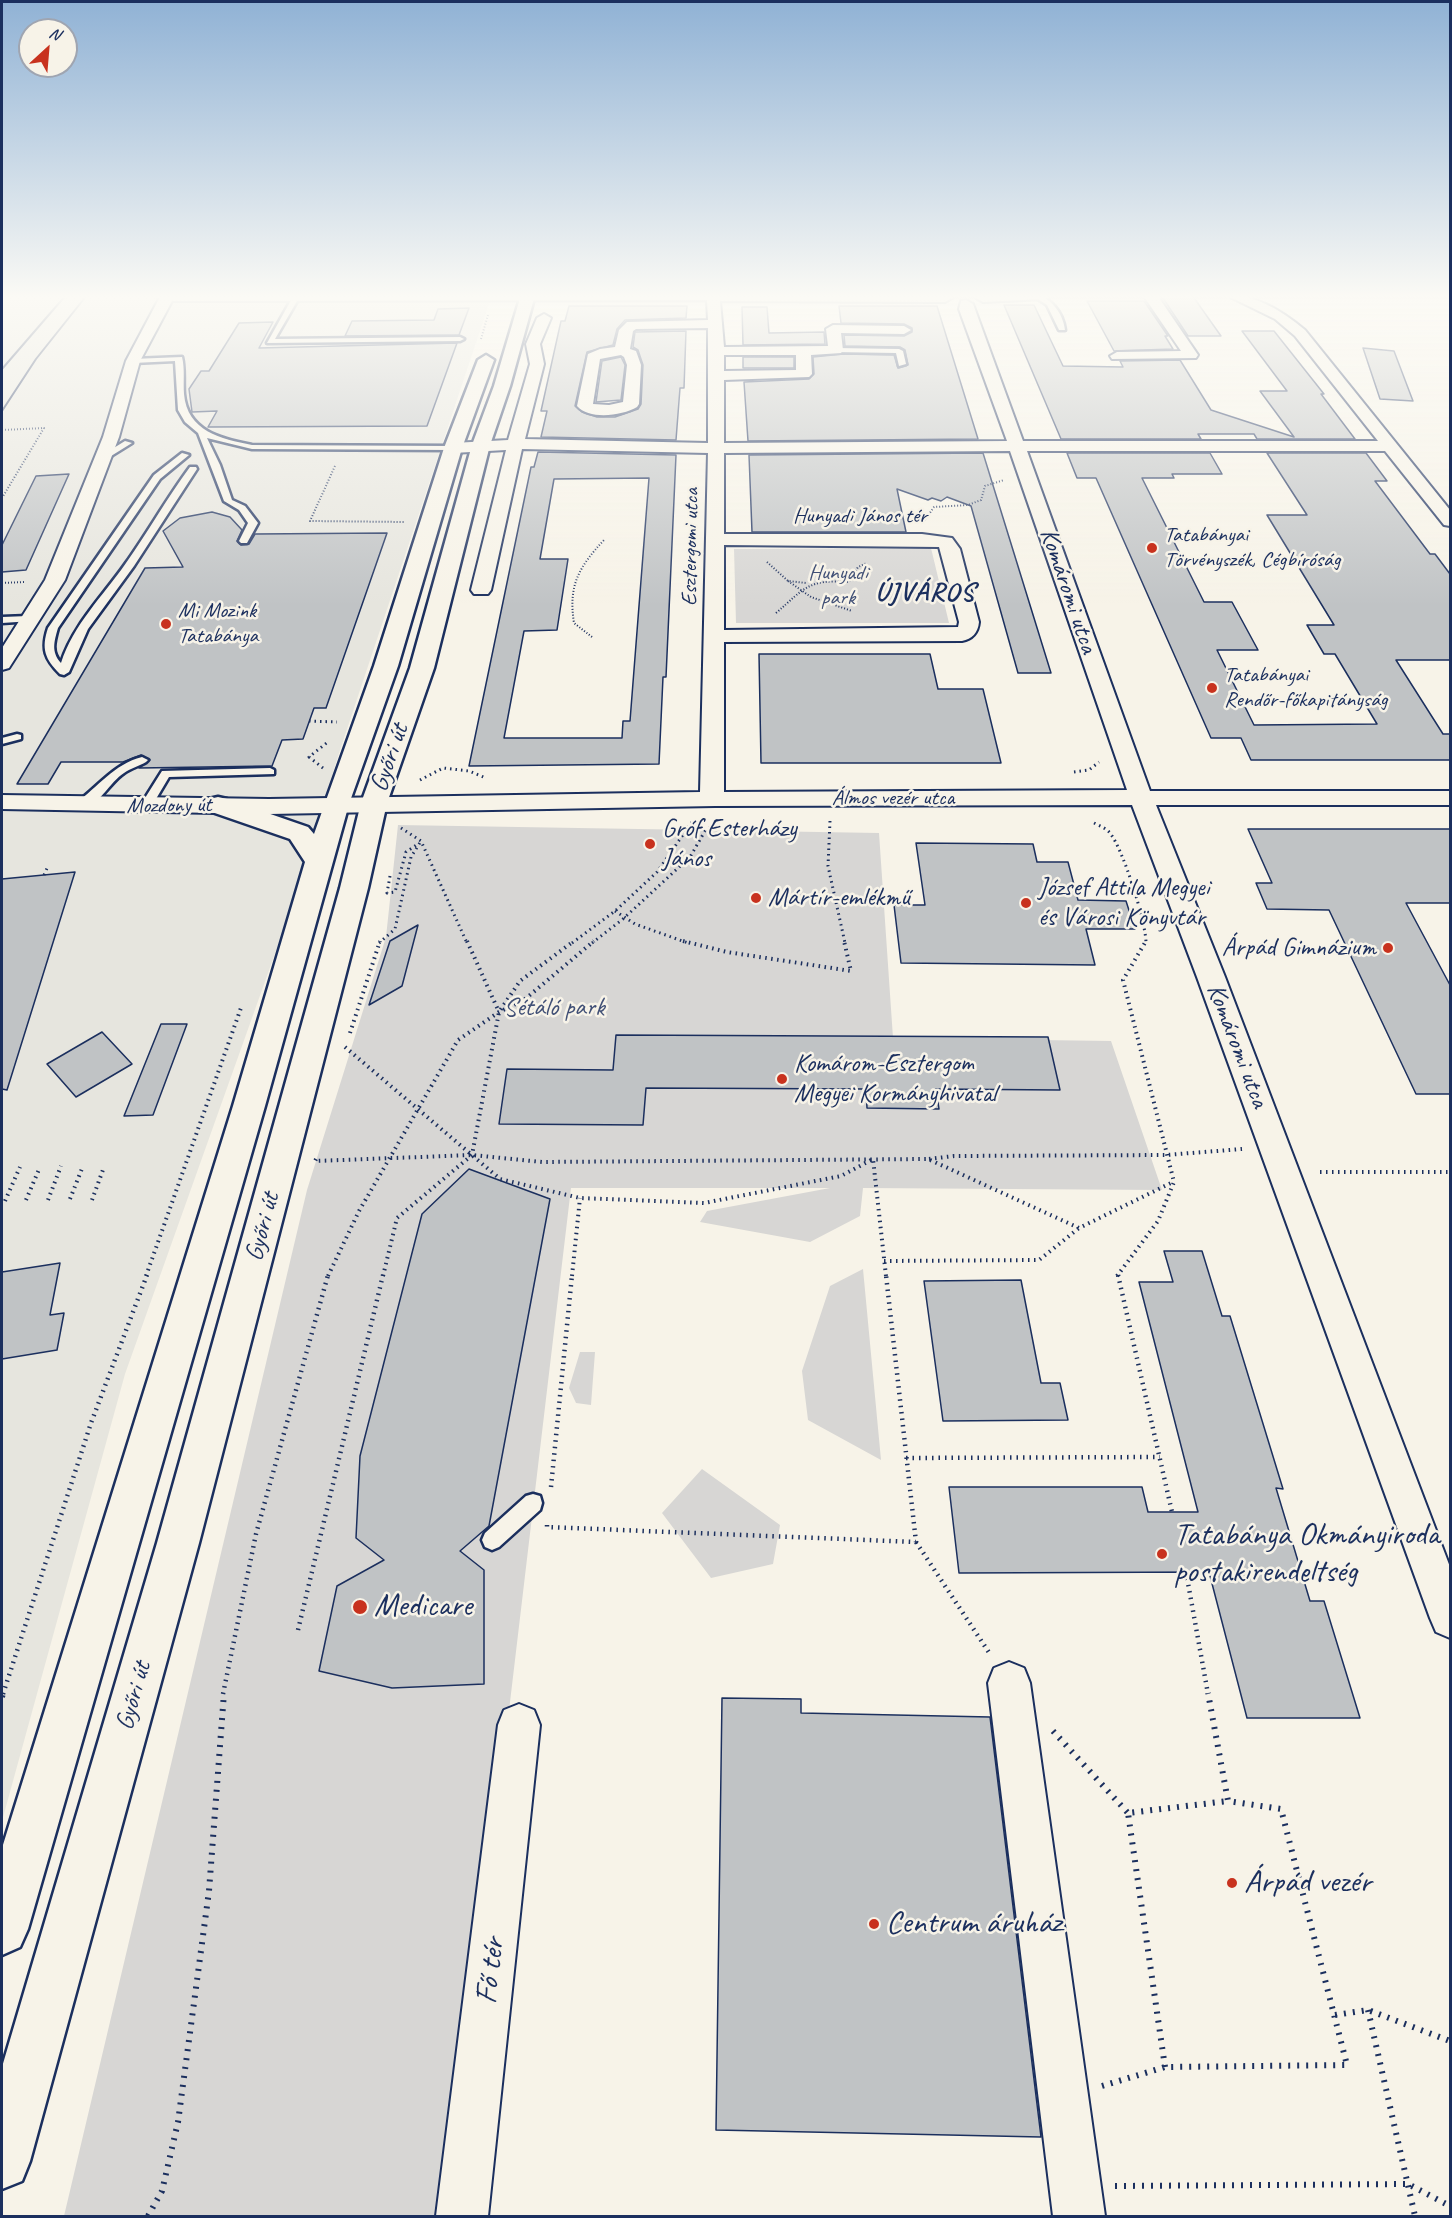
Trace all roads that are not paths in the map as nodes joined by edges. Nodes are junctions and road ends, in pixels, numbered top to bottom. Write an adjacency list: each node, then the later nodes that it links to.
1 (122, 399): 10 (street)
2 (181, 399): 9 (lane)
3 (473, 399): 15 (main road, Győri út)
4 (498, 399): 12 (main road, Győri út)
5 (527, 399): 11 (street)
6 (717, 399): 16 (street, Esztergomi utca)
7 (1000, 399): 13 (street, Komáromi utca)
8 (1352, 399): 14 (street)
9 (201, 434): 15 (lane); 22 (lane)
10 (111, 437): 18 (street); 18 (lane)
11 (514, 444): 12 (street); 16 (street); 23 (street)
12 (481, 445): 15 (street); 39 (main road, Győri út)
13 (1017, 445): 14 (street); 16 (street); 35 (street, Komáromi utca)
14 (1390, 446): 20 (street)
15 (453, 448): 39 (main road, Győri út)
16 (716, 448): 21 (street, Esztergomi utca)
17 (185, 454): 19 (lane)
18 (100, 459): 24 (street)
19 (193, 469)
20 (1450, 521)
21 (715, 539): 26 (street, Esztergomi utca); 26 (street, Hunyadi János tér)
22 (244, 541)
23 (481, 590)
24 (28, 619): 25 (lane); 27 (street)
25 (2, 620)
26 (714, 636): 34 (street, Esztergomi utca)
27 (2, 664)
28 (2, 735): 29 (lane)
29 (2, 741)
30 (142, 760): 33 (lane)
31 (270, 772): 38 (lane)
32 (1450, 798): 35 (street, Álmos vezér utca)
33 (108, 799): 36 (street, Mozdony út); 38 (street, Mozdony út)
34 (712, 799): 35 (street, Álmos vezér utca); 39 (street, Álmos vezér utca)
35 (1142, 799): 43 (street, Komáromi utca)
36 (2, 802)
37 (218, 805): 38 (street, Mozdony út); 39 (street, Mozdony út); 40 (main road)
38 (146, 806)
39 (380, 807): 40 (main road, Győri út); 47 (main road, Győri út)
40 (320, 863): 46 (main road, Győri út)
41 (541, 1509): 42 (lane)
42 (492, 1539)
43 (1450, 1618)
44 (1009, 1683): 48 (street)
45 (519, 1725): 49 (street, Fő tér)
46 (2, 1929)
47 (2, 2160)
48 (1076, 2201)
49 (462, 2217)

